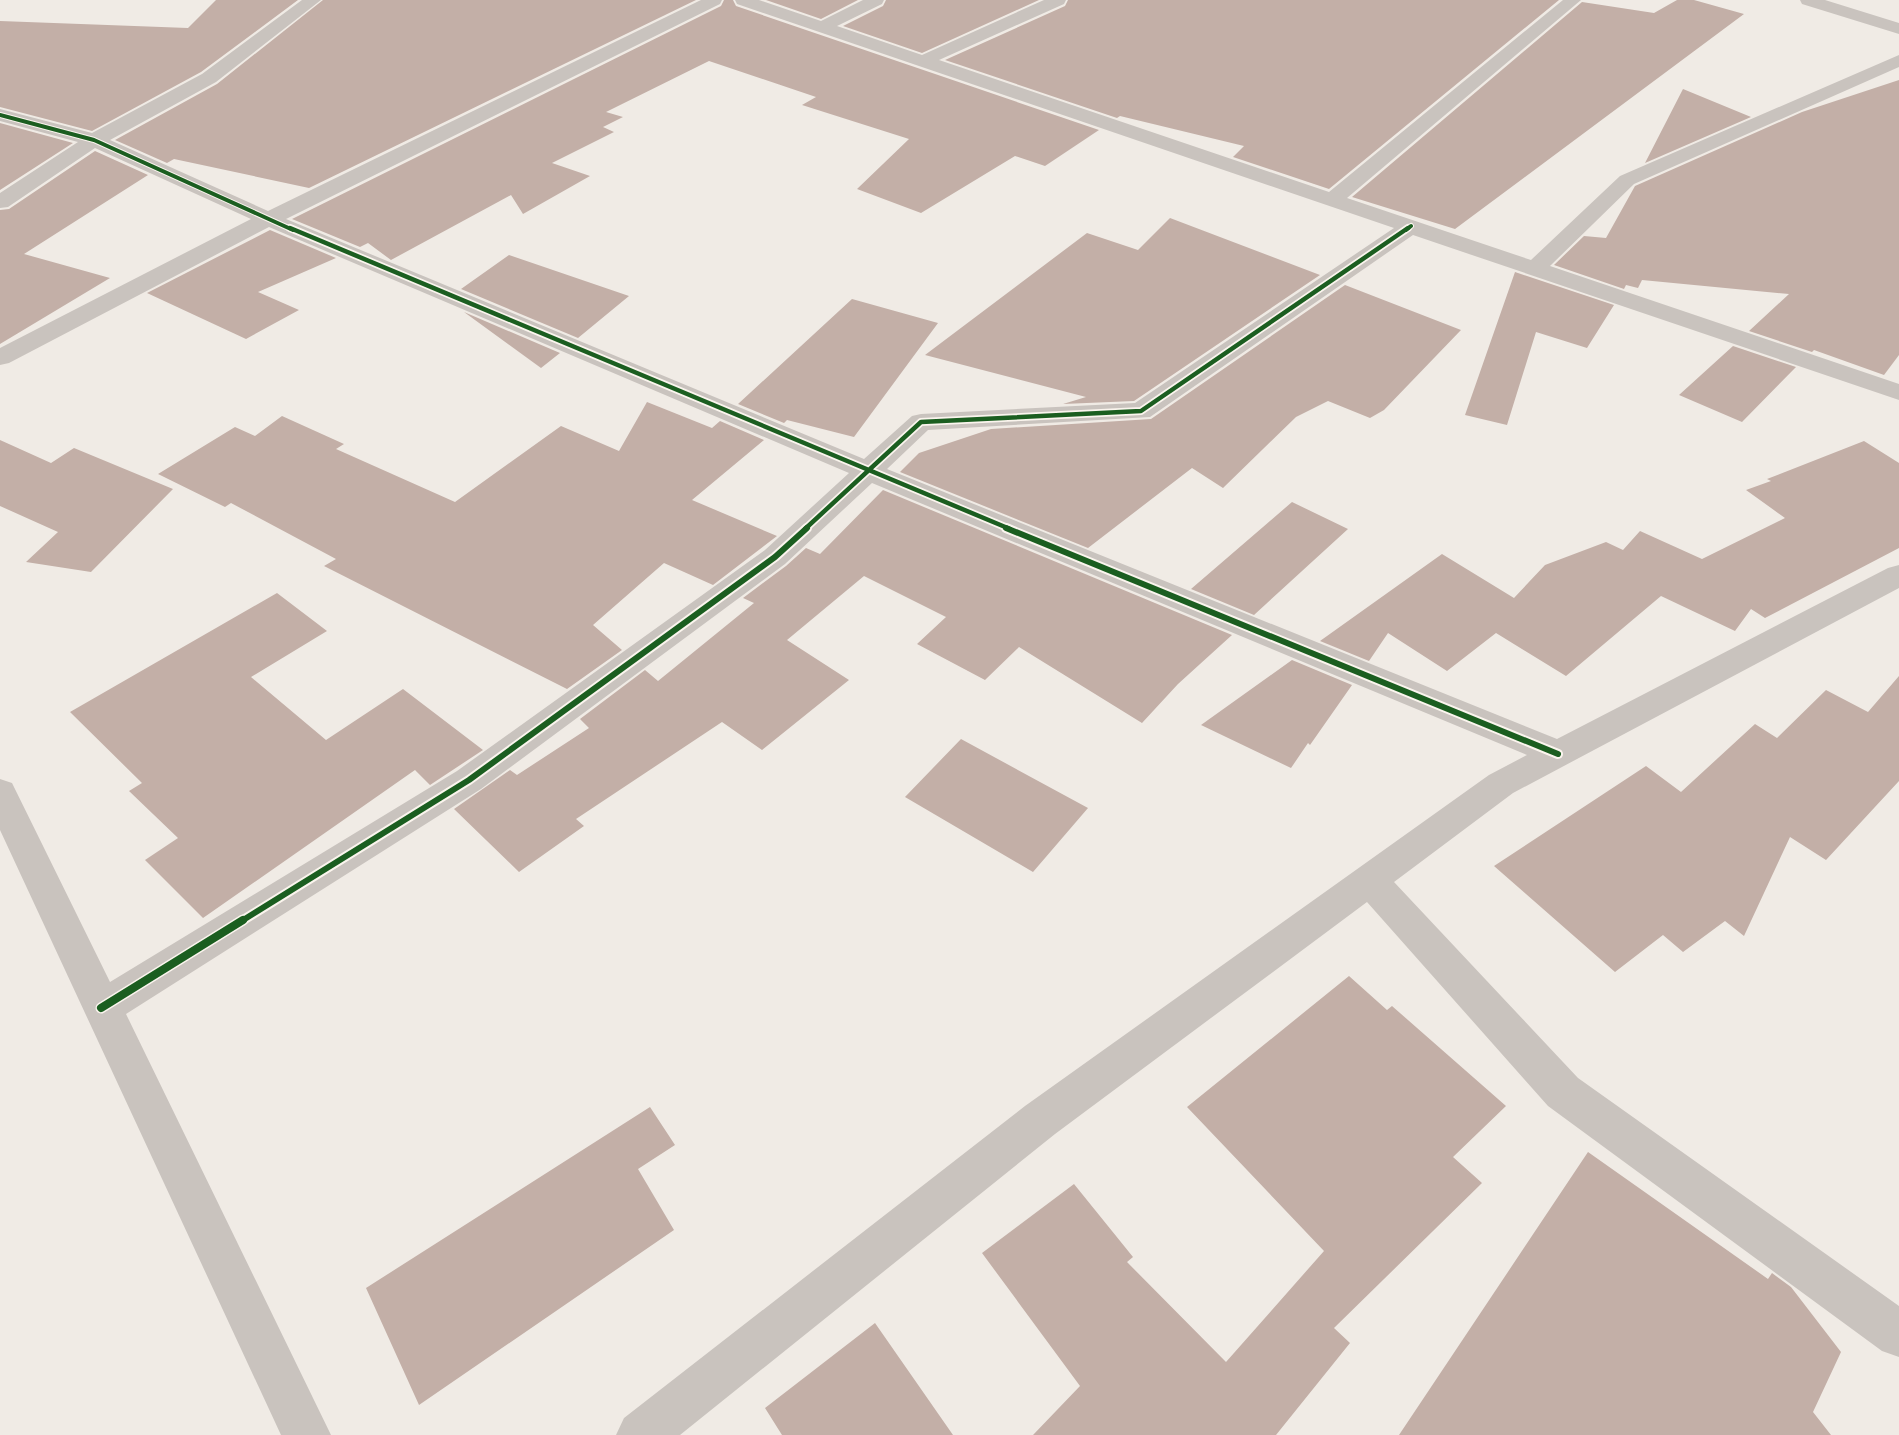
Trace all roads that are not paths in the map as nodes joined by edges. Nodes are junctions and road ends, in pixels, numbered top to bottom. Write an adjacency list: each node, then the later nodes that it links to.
1 (313, 0): 13 (street)
2 (714, 0): 16 (street)
3 (743, 0): 8 (street)
4 (876, 0): 8 (street)
5 (1059, 0): 11 (street)
6 (1573, 0): 14 (street)
7 (1808, 0): 9 (street)
8 (822, 27): 11 (street)
9 (1899, 29)
10 (1899, 60): 18 (street)
11 (924, 61): 14 (street)
12 (0, 115): 13 (street)
13 (94, 140): 15 (street); 16 (street)
14 (1332, 200): 17 (street)
15 (0, 202)
16 (268, 219): 19 (street); 21 (street)
17 (1411, 226): 18 (street); 21 (street)
18 (1535, 268): 20 (street)
19 (0, 358)
20 (1899, 392)
21 (868, 471): 23 (street); 26 (street)
22 (1899, 575): 23 (street)
23 (1558, 754): 25 (street)
24 (0, 793): 26 (street)
25 (1370, 880): 27 (street); 29 (street)
26 (101, 1008): 28 (street)
27 (1899, 1334)
28 (306, 1435)
29 (641, 1435)

